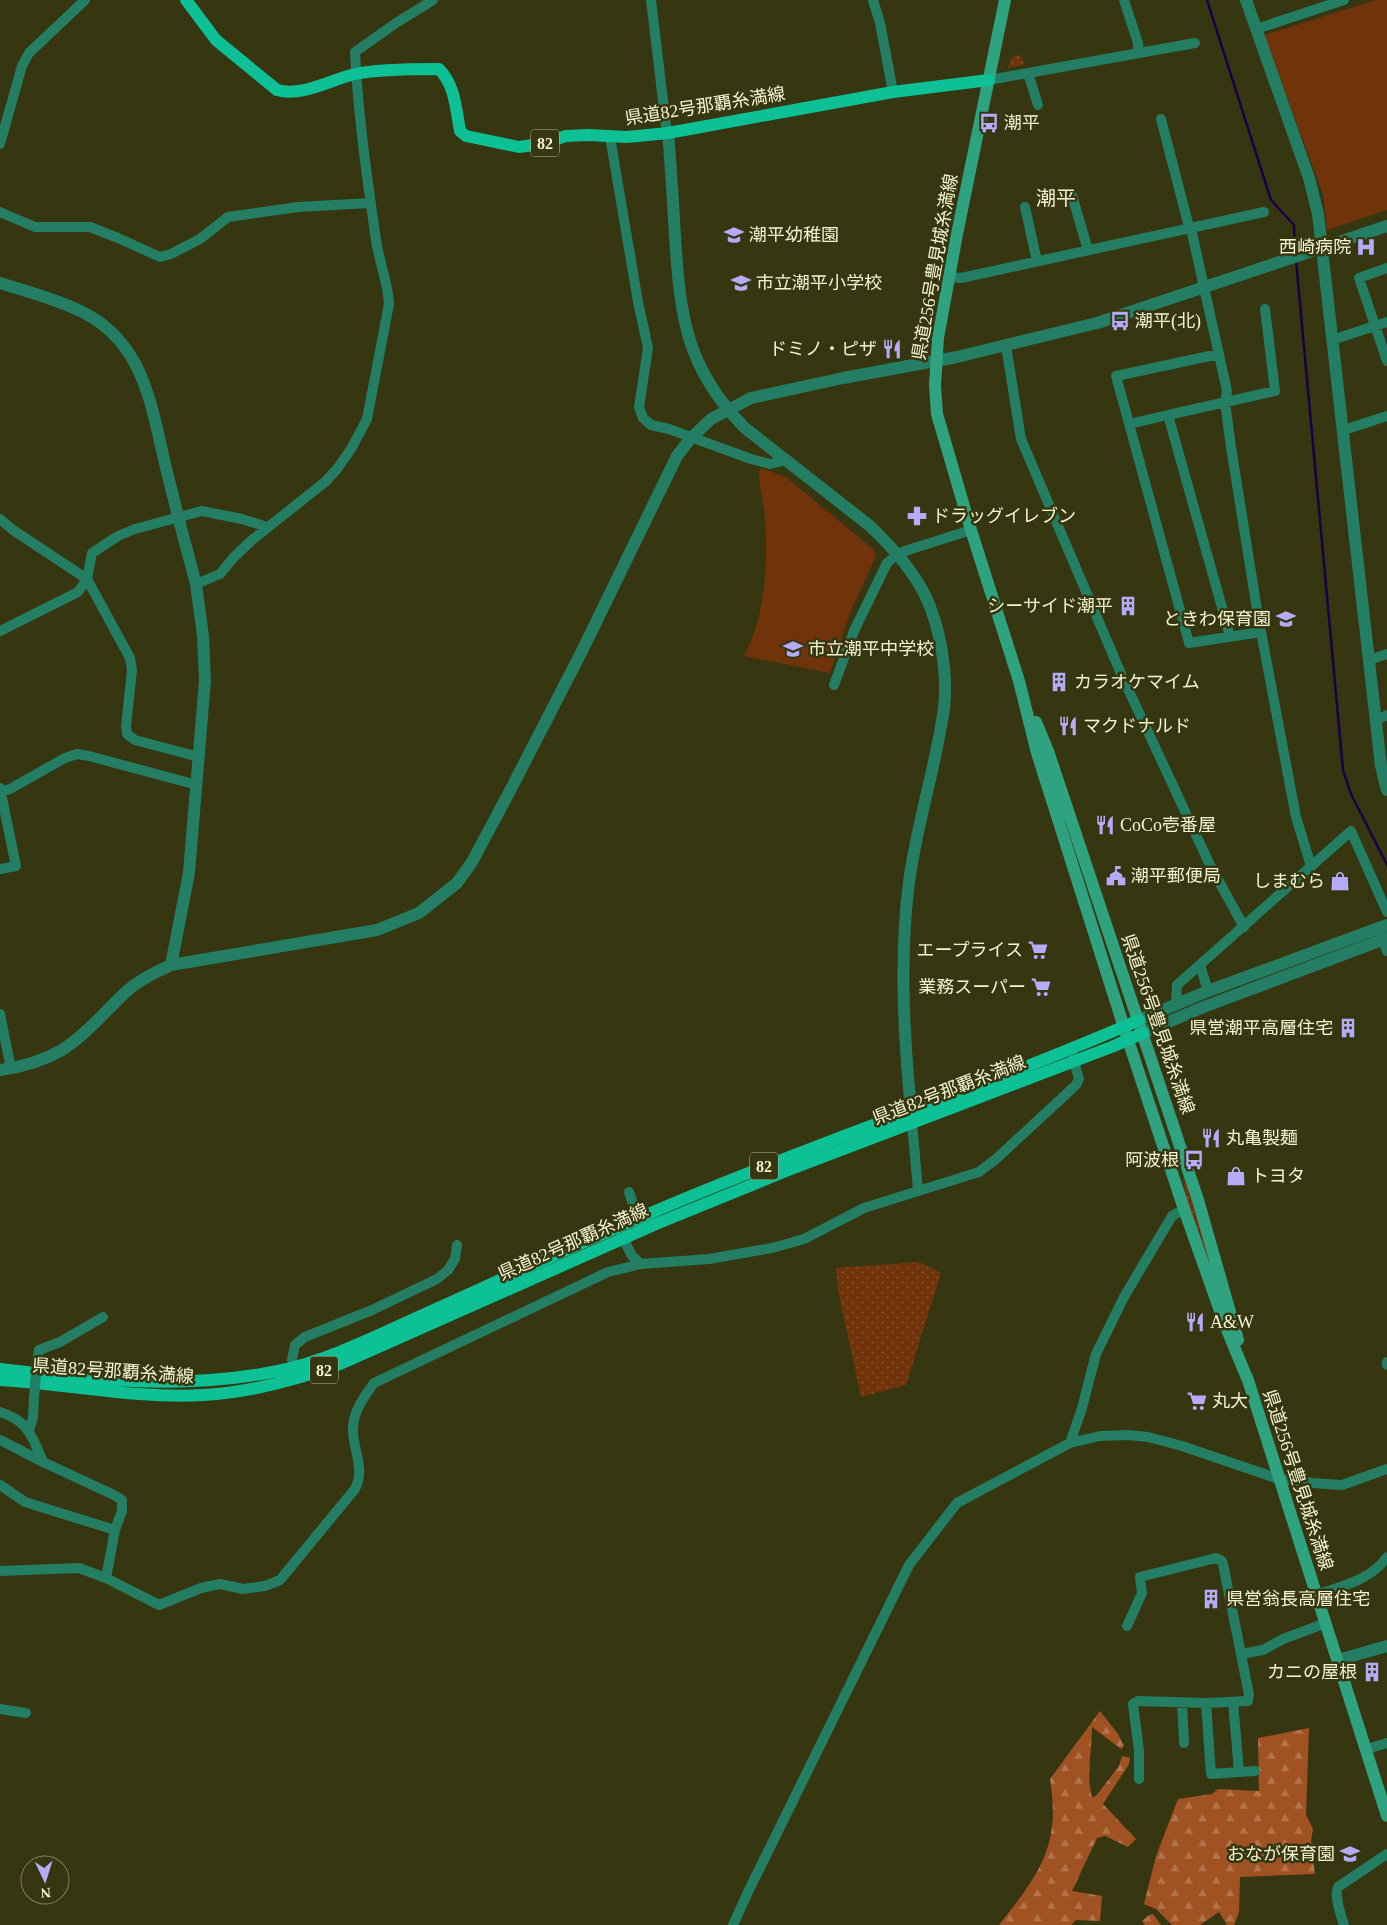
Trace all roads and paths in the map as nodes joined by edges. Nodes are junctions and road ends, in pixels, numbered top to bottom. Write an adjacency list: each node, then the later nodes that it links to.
1 (85, 0): 22 (street)
2 (186, 0): 15 (main road, 県道82号那覇糸満線 / 82)
3 (434, 0): 15 (street)
4 (651, 0): 20 (street)
5 (873, 0): 17 (street)
6 (1005, 0): 16 (main road, 県道256号豊見城糸満線)
7 (1124, 0): 13 (street)
8 (1246, 0): 11 (street)
9 (1344, 0): 10 (street)
10 (1331, 2): 11 (street)
11 (1256, 29): 30 (street)
12 (1195, 43): 13 (street)
13 (1138, 53): 14 (street)
14 (1028, 73): 16 (street); 18 (street)
15 (356, 74): 21 (main road, 県道82号那覇糸満線 / 82); 24 (street)
16 (989, 80): 17 (main road, 県道82号那覇糸満線 / 82); 34 (main road, 県道256号豊見城糸満線)
17 (894, 92): 20 (main road, 県道82号那覇糸満線 / 82)
18 (1038, 105)
19 (1161, 119): 29 (street)
20 (668, 133): 21 (main road, 県道82号那覇糸満線 / 82); 46 (street)
21 (610, 137): 51 (street)
22 (0, 144)
23 (1071, 192): 31 (street)
24 (370, 203): 26 (street); 54 (street)
25 (1025, 207): 32 (street)
26 (0, 212)
27 (1264, 212): 29 (street)
28 (1387, 226): 30 (street)
29 (1189, 227): 31 (street); 36 (street)
30 (1321, 248): 36 (street); 40 (street)
31 (1088, 250): 32 (street)
32 (1037, 261): 34 (street)
33 (1387, 268): 39 (street)
34 (949, 277): 43 (main road, 県道256号豊見城糸満線)
35 (0, 283): 58 (street, bridge)
36 (1203, 289): 41 (street); 42 (street)
37 (1265, 309): 45 (street)
38 (1387, 322): 39 (street)
39 (1376, 326): 40 (street); 44 (street)
40 (1332, 340): 50 (street)
41 (1006, 346): 43 (street); 74 (street)
42 (1219, 354): 45 (street); 49 (street)
43 (935, 361): 46 (street); 55 (main road, 県道256号豊見城糸満線)
44 (1387, 361)
45 (1225, 402): 47 (street); 60 (street)
46 (727, 410): 51 (street); 52 (street)
47 (1168, 415): 49 (street); 61 (street)
48 (1387, 416): 50 (street)
49 (1129, 424): 61 (street)
50 (1344, 430): 63 (street)
51 (691, 438): 52 (street); 76 (street)
52 (787, 460): 56 (street)
53 (0, 519): 57 (street)
54 (266, 527): 57 (street); 58 (street)
55 (971, 530): 56 (street); 64 (main road, 県道256号豊見城糸満線)
56 (898, 554): 65 (street); 87 (street)
57 (88, 579): 59 (street); 67 (street)
58 (196, 584): 67 (street)
59 (0, 630)
60 (1261, 632): 61 (street); 71 (street)
61 (1230, 636)
62 (1387, 654): 63 (street)
63 (1369, 660): 66 (street)
64 (1019, 681): 81 (main road, 県道256号豊見城糸満線); 82 (main road, 県道256号豊見城糸満線)
65 (834, 685)
66 (1381, 718): 70 (street)
67 (199, 757): 68 (street)
68 (198, 785): 69 (street); 76 (street)
69 (0, 790): 72 (street)
70 (1387, 790)
71 (1311, 866): 73 (street); 74 (street)
72 (0, 869)
73 (1387, 912)
74 (1244, 927): 77 (street)
75 (1384, 936): 78 (street); 83 (street)
76 (171, 965): 86 (street)
77 (1200, 965): 78 (street); 79 (street)
78 (1208, 991): 79 (street)
79 (1176, 1004): 81 (street)
80 (0, 1014): 86 (street)
81 (1139, 1020): 82 (main road, 県道82号那覇糸満線 / 82); 83 (main road, 県道256号豊見城糸満線)
82 (1124, 1027): 84 (main road, 県道256号豊見城糸満線); 85 (main road, 県道82号那覇糸満線 / 82)
83 (1143, 1033): 84 (main road, 県道82号那覇糸満線 / 82); 100 (main road, 県道256号豊見城糸満線)
84 (1128, 1040): 85 (main road, 県道82号那覇糸満線 / 82); 91 (main road, 県道256号豊見城糸満線)
85 (1072, 1055): 87 (main road, 県道82号那覇糸満線 / 82); 88 (main road, 県道82号那覇糸満線 / 82); 89 (street)
86 (5, 1070)
87 (911, 1110): 88 (street); 92 (main road, 県道82号那覇糸満線 / 82)
88 (912, 1123): 89 (street); 92 (main road, 県道82号那覇糸満線 / 82)
89 (918, 1190): 95 (street)
90 (629, 1192): 92 (street)
91 (1184, 1209): 100 (main road, 県道256号豊見城糸満線); 104 (street)
92 (640, 1224): 93 (main road, 県道82号那覇糸満線 / 82)
93 (621, 1233): 95 (street); 98 (main road, 県道82号那覇糸満線 / 82)
94 (457, 1245): 98 (street)
95 (641, 1264): 112 (street)
96 (103, 1317): 102 (street, bridge)
97 (0, 1368): 98 (main road, 県道82号那覇糸満線 / 82)
98 (296, 1372): 99 (main road, 県道82号那覇糸満線 / 82)
99 (0, 1380)
100 (1249, 1383): 107 (main road, 県道256号豊見城糸満線)
101 (0, 1412): 102 (street)
102 (29, 1430): 105 (street)
103 (0, 1440): 105 (street)
104 (1070, 1443): 107 (street); 132 (street)
105 (43, 1462): 109 (street)
106 (1387, 1469): 107 (street)
107 (1279, 1479): 113 (main road, 県道256号豊見城糸満線)
108 (0, 1485): 109 (street)
109 (115, 1530): 112 (street)
110 (1387, 1557): 113 (street)
111 (0, 1571): 112 (street)
112 (106, 1578)
113 (1317, 1595): 114 (main road, 県道256号豊見城糸満線)
114 (1326, 1623): 117 (street); 118 (main road, 県道256号豊見城糸満線)
115 (1127, 1626): 117 (street)
116 (1387, 1646): 118 (street)
117 (1241, 1654): 119 (street)
118 (1338, 1660): 126 (main road, 県道256号豊見城糸満線)
119 (1233, 1702): 121 (street); 128 (street)
120 (1182, 1703): 121 (street); 124 (street); 129 (street)
121 (1206, 1703): 128 (street)
122 (0, 1709): 123 (street)
123 (26, 1713)
124 (1184, 1743)
125 (1387, 1743): 126 (street)
126 (1367, 1749): 130 (main road, 県道256号豊見城糸満線)
127 (1255, 1771): 128 (street)
128 (1239, 1772)
129 (1139, 1779)
130 (1387, 1816)
131 (1387, 1854): 133 (street)
132 (733, 1925)
133 (1344, 1925)

